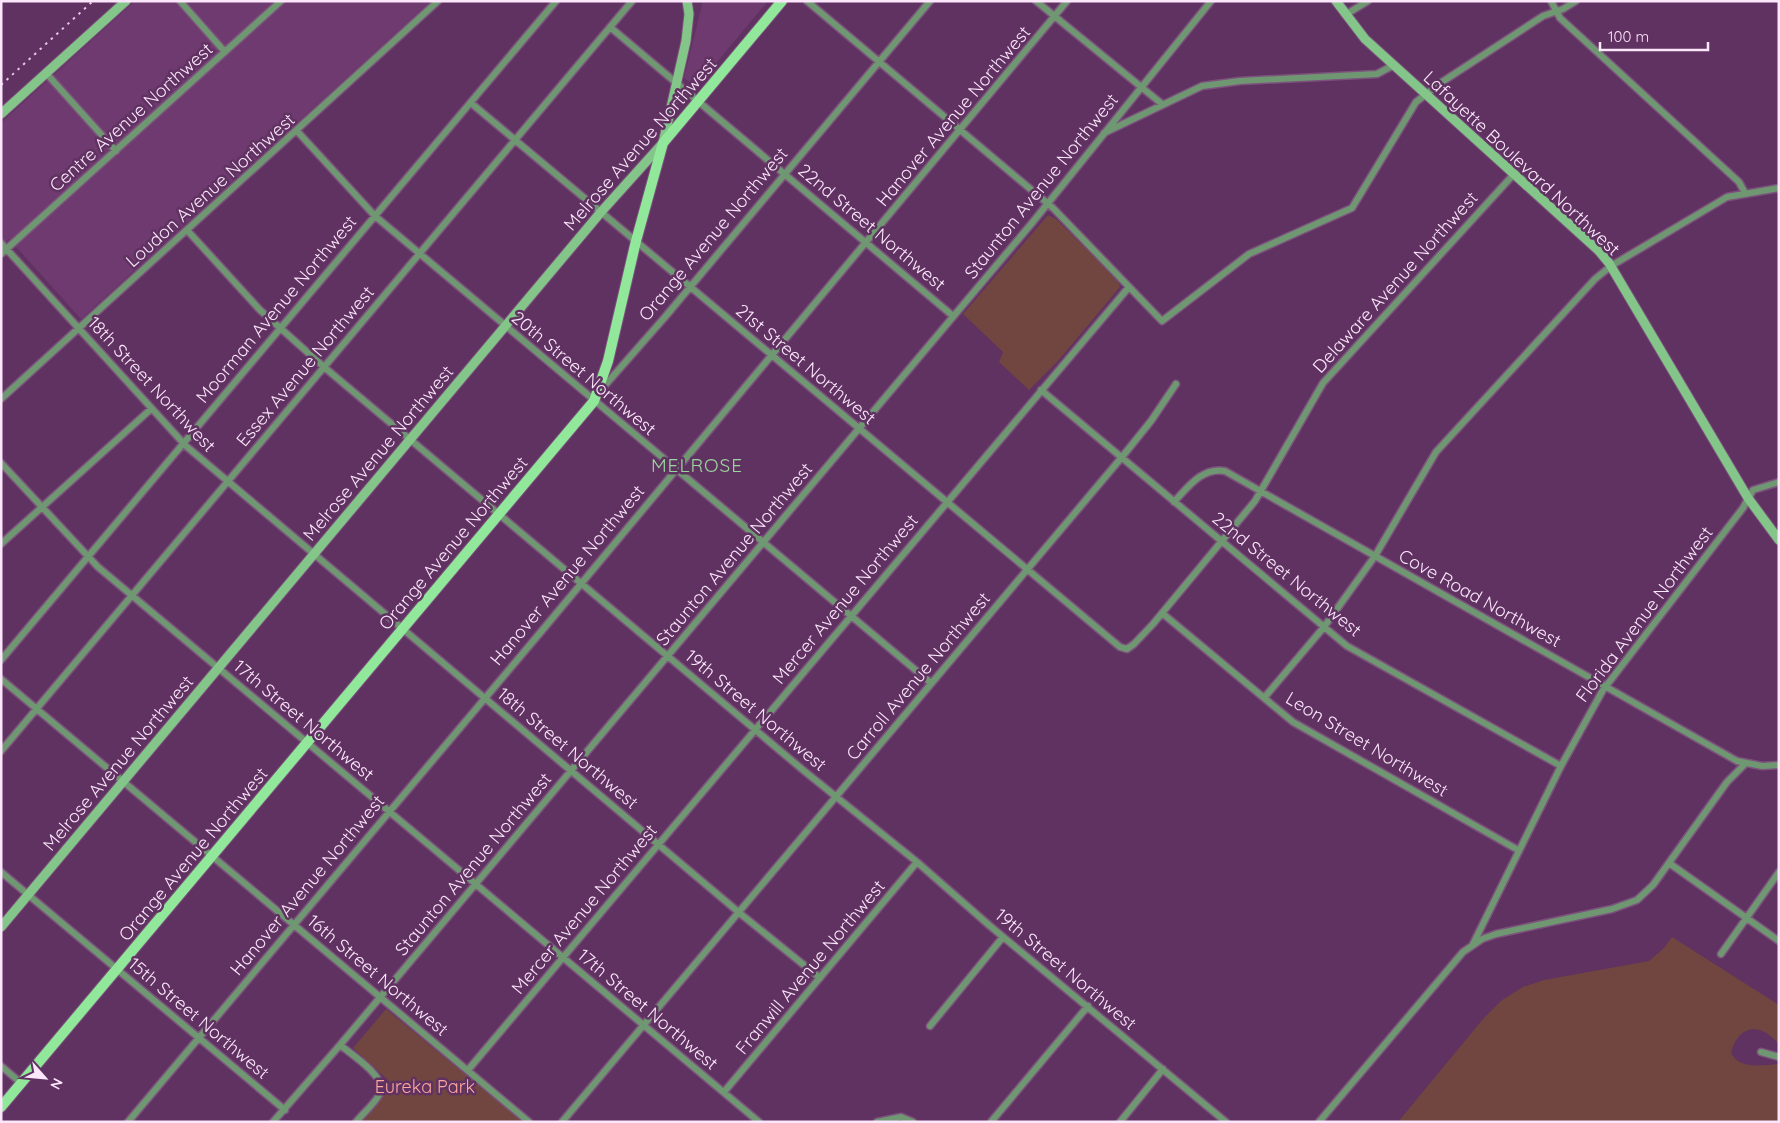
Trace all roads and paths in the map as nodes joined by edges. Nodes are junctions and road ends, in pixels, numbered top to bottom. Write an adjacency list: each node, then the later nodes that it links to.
1 (126, 1): 25 (street)
2 (180, 1): 22 (street)
3 (281, 1): 22 (street, Centre Avenue Northwest)
4 (438, 1): 34 (street, Loudon Avenue Northwest)
5 (556, 1): 30 (street, Moorman Avenue Northwest)
6 (632, 1): 21 (street, Essex Avenue Northwest)
7 (687, 1): 26 (street)
8 (782, 1): 29 (main road, Melrose Avenue Northwest)
9 (807, 1): 23 (street)
10 (930, 1): 23 (street, Orange Avenue Northwest)
11 (1036, 1): 20 (street)
12 (1067, 1): 20 (street, Hanover Avenue Northwest)
13 (1211, 1): 27 (street, Staunton Avenue Northwest)
14 (1336, 1): 19 (street, Lafayette Boulevard Northwest)
15 (1368, 1): 19 (street)
16 (1551, 1): 18 (street)
17 (1576, 1): 18 (street)
18 (1556, 12): 28 (street); 42 (street)
19 (1345, 14): 24 (street, Lafayette Boulevard Northwest)
20 (1055, 17): 27 (street); 33 (street, Hanover Avenue Northwest)
21 (610, 27): 26 (street, 22nd Street Northwest); 36 (street, Essex Avenue Northwest)
22 (225, 52): 38 (street, Centre Avenue Northwest)
23 (880, 61): 33 (street); 39 (street, Orange Avenue Northwest)
24 (1394, 66): 28 (street, Lafayette Boulevard Northwest); 31 (street)
25 (46, 73): 32 (street); 38 (street)
26 (677, 81): 29 (street, 22nd Street Northwest); 37 (street)
27 (1140, 87): 31 (street); 35 (street, Staunton Avenue Northwest)
28 (1425, 94): 40 (street, Lafayette Boulevard Northwest); 55 (street)
29 (698, 101): 37 (main road, Melrose Avenue Northwest); 39 (street, 22nd Street Northwest)
30 (471, 103): 36 (street, 21st Street Northwest); 45 (street, Moorman Avenue Northwest)
31 (1162, 104): 35 (street)
32 (1, 114)
33 (962, 130): 43 (street); 49 (street, Hanover Avenue Northwest)
34 (297, 131): 45 (street, 20th Street Northwest); 46 (street, Loudon Avenue Northwest)
35 (1103, 133): 43 (street, Staunton Avenue Northwest)
36 (515, 140): 44 (street, 21st Street Northwest); 51 (street, Essex Avenue Northwest)
37 (663, 144): 44 (street, Melrose Avenue Northwest); 47 (main road)
38 (116, 151): 50 (street, Centre Avenue Northwest)
39 (784, 174): 49 (street, 22nd Street Northwest); 54 (street, Orange Avenue Northwest)
40 (1514, 174): 53 (street, Lafayette Boulevard Northwest); 75 (street, Delaware Avenue Northwest)
41 (1779, 188): 42 (street)
42 (1745, 193): 53 (street)
43 (1048, 203): 55 (street); 56 (street, Staunton Avenue Northwest)
44 (602, 212): 47 (street, 21st Street Northwest); 57 (street, Melrose Avenue Northwest)
45 (375, 216): 51 (street, 20th Street Northwest); 58 (street, Moorman Avenue Northwest)
46 (187, 230): 58 (street, 19th Street Northwest); 59 (street, Loudon Avenue Northwest)
47 (636, 241): 54 (street, 21st Street Northwest); 64 (main road)
48 (1, 243): 50 (street, 18th Street Northwest)
49 (866, 243): 56 (street, 22nd Street Northwest); 60 (street, Hanover Avenue Northwest)
50 (7, 249): 52 (street, Centre Avenue Northwest); 59 (street, 18th Street Northwest)
51 (419, 253): 57 (street, 20th Street Northwest); 61 (street, Essex Avenue Northwest)
52 (1, 254)
53 (1611, 266): 76 (street, Lafayette Boulevard Northwest); 86 (street)
54 (690, 287): 60 (street, 21st Street Northwest); 64 (street, Orange Avenue Northwest)
55 (1129, 287): 63 (street, Mercer Avenue Northwest)
56 (953, 316): 67 (street, Staunton Avenue Northwest)
57 (506, 327): 64 (street, 20th Street Northwest); 68 (street, Melrose Avenue Northwest)
58 (279, 328): 61 (street, 19th Street Northwest); 69 (street, Moorman Avenue Northwest)
59 (79, 329): 65 (street, Loudon Avenue Northwest); 66 (street, 18th Street Northwest)
60 (772, 356): 67 (street, 21st Street Northwest); 72 (street, Hanover Avenue Northwest)
61 (324, 367): 68 (street, 19th Street Northwest); 73 (street, Essex Avenue Northwest)
62 (1176, 384): 70 (street, Carroll Avenue Northwest)
63 (1041, 390): 70 (street, 22nd Street Northwest); 77 (street, Mercer Avenue Northwest)
64 (597, 396): 72 (street, 20th Street Northwest); 80 (main road, Orange Avenue Northwest)
65 (1, 399)
66 (151, 408): 69 (street, 18th Street Northwest); 79 (street)
67 (859, 428): 77 (street, 21st Street Northwest); 83 (street, Staunton Avenue Northwest)
68 (411, 440): 80 (street, 19th Street Northwest); 85 (street, Melrose Avenue Northwest)
69 (183, 444): 73 (street, 18th Street Northwest); 87 (street, Moorman Avenue Northwest)
70 (1122, 457): 78 (street, 22nd Street Northwest); 88 (street, Carroll Avenue Northwest)
71 (1, 463): 79 (street, 17th Street Northwest)
72 (676, 469): 83 (street, 20th Street Northwest); 89 (street, Hanover Avenue Northwest)
73 (228, 482): 85 (street, 18th Street Northwest); 90 (street, Essex Avenue Northwest)
74 (1779, 482): 76 (street, Florida Avenue Northwest)
75 (1262, 492): 78 (street, Cove Road Northwest); 82 (street, Delaware Avenue Northwest); 86 (street, Cove Road Northwest)
76 (1748, 498): 81 (street, Lafayette Boulevard Northwest); 101 (street, Florida Avenue Northwest)
77 (946, 502): 88 (street, 21st Street Northwest); 92 (street, Mercer Avenue Northwest)
78 (1174, 502): 82 (street, 22nd Street Northwest)
79 (41, 507): 84 (street); 87 (street, 17th Street Northwest)
80 (498, 514): 89 (street, 19th Street Northwest); 94 (main road, Orange Avenue Northwest)
81 (1779, 540)
82 (1221, 541): 91 (street, Delaware Avenue Northwest); 93 (street, 22nd Street Northwest)
83 (763, 542): 92 (street, 20th Street Northwest); 96 (street, Staunton Avenue Northwest)
84 (1, 544)
85 (315, 554): 94 (street, 18th Street Northwest); 98 (street, Melrose Avenue Northwest)
86 (1376, 556): 93 (street); 101 (street, Cove Road Northwest)
87 (88, 558): 90 (street, 17th Street Northwest); 97 (street, Moorman Avenue Northwest)
88 (1027, 569): 95 (street, 21st Street Northwest); 100 (street, Carroll Avenue Northwest)
89 (581, 583): 96 (street, 19th Street Northwest); 102 (street, Hanover Avenue Northwest)
90 (132, 595): 98 (street, 17th Street Northwest); 104 (street, Essex Avenue Northwest)
91 (1162, 612): 95 (street, Delaware Avenue Northwest); 103 (street, Leon Street Northwest)
92 (850, 616): 100 (street, 20th Street Northwest); 105 (street, Mercer Avenue Northwest)
93 (1324, 627): 103 (street); 110 (street, 22nd Street Northwest)
94 (403, 628): 102 (street, 18th Street Northwest); 106 (main road, Orange Avenue Northwest)
95 (1122, 648)
96 (668, 656): 105 (street, 19th Street Northwest); 111 (street, Staunton Avenue Northwest)
97 (1, 660)
98 (219, 668): 106 (street, 17th Street Northwest); 112 (street, Melrose Avenue Northwest)
99 (1, 679): 104 (street, 16th Street Northwest)
100 (931, 683): 113 (street, Carroll Avenue Northwest)
101 (1607, 686): 108 (street, Cove Road Northwest); 110 (street, Florida Avenue Northwest)
102 (485, 697): 111 (street, 18th Street Northwest); 114 (street, Hanover Avenue Northwest)
103 (1264, 698): 116 (street, Leon Street Northwest)
104 (37, 709): 107 (street, Essex Avenue Northwest); 112 (street, 16th Street Northwest)
105 (755, 729): 113 (street, 19th Street Northwest); 115 (street, Mercer Avenue Northwest)
106 (308, 742): 114 (street, 17th Street Northwest); 117 (main road, Orange Avenue Northwest)
107 (1, 751)
108 (1745, 764): 109 (street, Cove Road Northwest); 119 (street)
109 (1779, 764)
110 (1561, 766): 116 (street, Florida Avenue Northwest)
111 (572, 770): 115 (street, 18th Street Northwest); 122 (street, Staunton Avenue Northwest)
112 (124, 782): 117 (street, 16th Street Northwest); 123 (street, Melrose Avenue Northwest)
113 (836, 796): 118 (street, 19th Street Northwest); 124 (street, Carroll Avenue Northwest)
114 (389, 811): 122 (street, 17th Street Northwest); 126 (street, Hanover Avenue Northwest)
115 (659, 843): 124 (street, 18th Street Northwest); 132 (street, Mercer Avenue Northwest)
116 (1518, 850): 130 (street, Florida Avenue Northwest)
117 (213, 854): 126 (street, 16th Street Northwest); 133 (main road, Orange Avenue Northwest)
118 (918, 862): 128 (street, 19th Street Northwest); 134 (street, Franwill Avenue Northwest)
119 (1669, 863): 125 (street); 130 (street)
120 (1, 872): 123 (street, 15th Street Northwest)
121 (1779, 872): 125 (street)
122 (477, 884): 132 (street, 17th Street Northwest); 135 (street, Staunton Avenue Northwest)
123 (28, 895): 127 (street, Melrose Avenue Northwest); 133 (street, 15th Street Northwest)
124 (739, 912): 134 (street, 18th Street Northwest); 137 (street, Carroll Avenue Northwest)
125 (1746, 917): 129 (street); 131 (street)
126 (294, 924): 135 (street, 16th Street Northwest); 139 (street, Hanover Avenue Northwest)
127 (1, 927)
128 (1004, 937): 136 (street, 19th Street Northwest); 138 (street)
129 (1779, 941)
130 (1473, 944): 161 (street)
131 (1721, 954)
132 (563, 957): 137 (street, 17th Street Northwest); 145 (street, Mercer Avenue Northwest)
133 (117, 969): 139 (street, 15th Street Northwest); 146 (main road, Orange Avenue Northwest)
134 (820, 978): 147 (street, Franwill Avenue Northwest)
135 (381, 996): 140 (street, Staunton Avenue Northwest); 145 (street, 16th Street Northwest)
136 (1088, 1006): 144 (street, 19th Street Northwest); 158 (street)
137 (644, 1025): 147 (street, 17th Street Northwest); 154 (street, Carroll Avenue Northwest)
138 (930, 1026)
139 (198, 1038): 149 (street, 15th Street Northwest); 150 (street, Hanover Avenue Northwest)
140 (340, 1045): 149 (street, Staunton Avenue Northwest); 152 (street)
141 (1761, 1052): 142 (street)
142 (1779, 1057)
143 (1, 1066): 146 (street)
144 (1163, 1069): 159 (street); 160 (street, 19th Street Northwest)
145 (468, 1070): 153 (street, 16th Street Northwest)
146 (21, 1083): 148 (main road, Orange Avenue Northwest)
147 (724, 1092): 155 (street, 17th Street Northwest)
148 (1, 1107)
149 (285, 1110): 151 (street, Staunton Avenue Northwest)
150 (128, 1122)
151 (273, 1122)
152 (356, 1122)
153 (529, 1122)
154 (562, 1122)
155 (759, 1122)
156 (877, 1122): 157 (street)
157 (913, 1122)
158 (991, 1122)
159 (1120, 1122)
160 (1226, 1122)
161 (1319, 1122)

